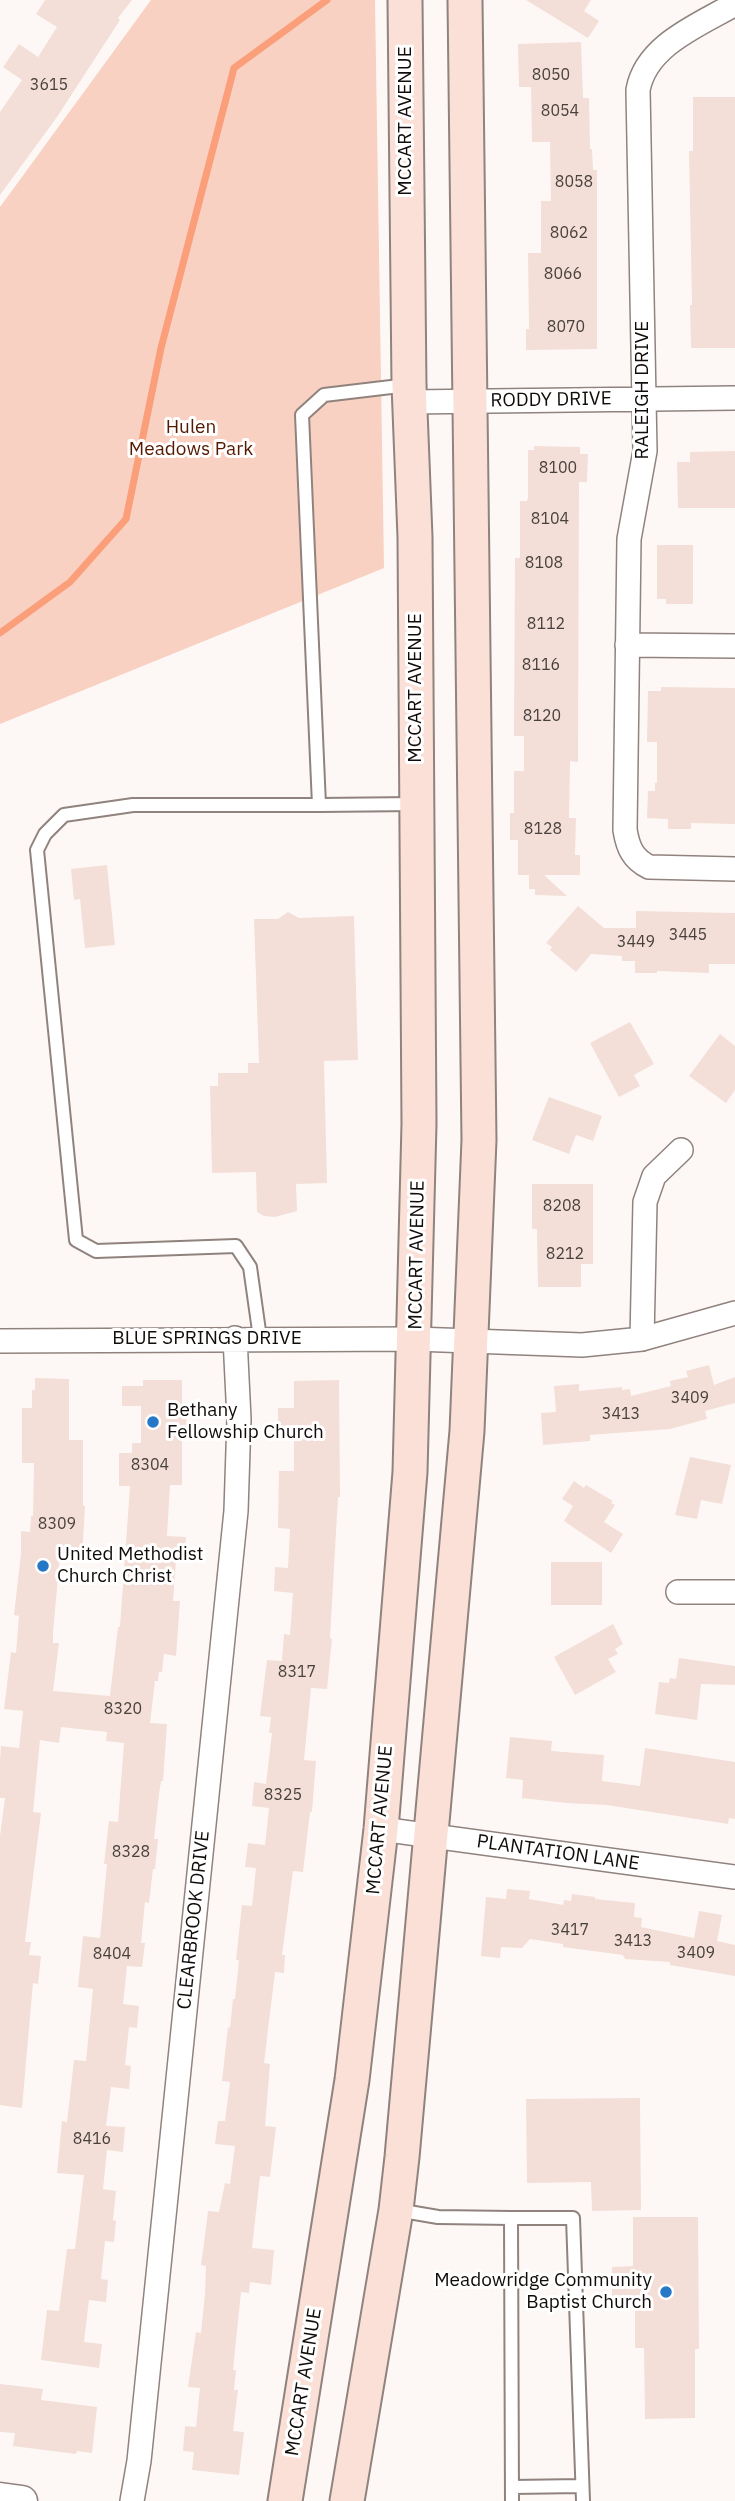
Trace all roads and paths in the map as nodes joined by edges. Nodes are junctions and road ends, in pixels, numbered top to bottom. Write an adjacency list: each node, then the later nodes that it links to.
1 (405, 0): 4 (main road, MCCART AVENUE)
2 (465, 0): 7 (main road)
3 (735, 5): 6 (street, RALEIGH DRIVE)
4 (409, 393): 7 (street, RODDY DRIVE); 10 (lane); 11 (main road, MCCART AVENUE)
5 (735, 398): 6 (street, RODDY DRIVE)
6 (645, 399): 7 (street, RODDY DRIVE); 8 (street, RALEIGH DRIVE)
7 (469, 401): 19 (main road)
8 (627, 645): 9 (street); 12 (street, RALEIGH DRIVE)
9 (735, 646)
10 (319, 804): 11 (lane); 16 (lane)
11 (417, 804): 17 (main road, MCCART AVENUE)
12 (735, 869)
13 (681, 1150): 18 (street)
14 (735, 1314): 18 (street, BLUE SPRINGS DRIVE)
15 (235, 1338): 16 (street, BLUE SPRINGS DRIVE); 20 (street, BLUE SPRINGS DRIVE); 32 (street, CLEARBROOK DRIVE)
16 (260, 1338): 17 (street, BLUE SPRINGS DRIVE)
17 (415, 1339): 19 (street, BLUE SPRINGS DRIVE); 23 (main road, MCCART AVENUE)
18 (642, 1339): 19 (street, BLUE SPRINGS DRIVE)
19 (471, 1340): 24 (main road)
20 (0, 1341)
21 (678, 1592): 22 (street)
22 (735, 1592)
23 (380, 1829): 24 (street, PLANTATION LANE); 33 (main road, MCCART AVENUE)
24 (431, 1835): 25 (street, PLANTATION LANE); 26 (main road)
25 (735, 1877)
26 (396, 2210): 27 (lane); 34 (main road)
27 (511, 2218): 28 (lane); 29 (lane)
28 (582, 2486): 29 (lane); 36 (lane)
29 (512, 2487): 35 (lane)
30 (0, 2498): 31 (street)
31 (22, 2501)
32 (132, 2501)
33 (285, 2501)
34 (347, 2501)
35 (512, 2501)
36 (583, 2501)

